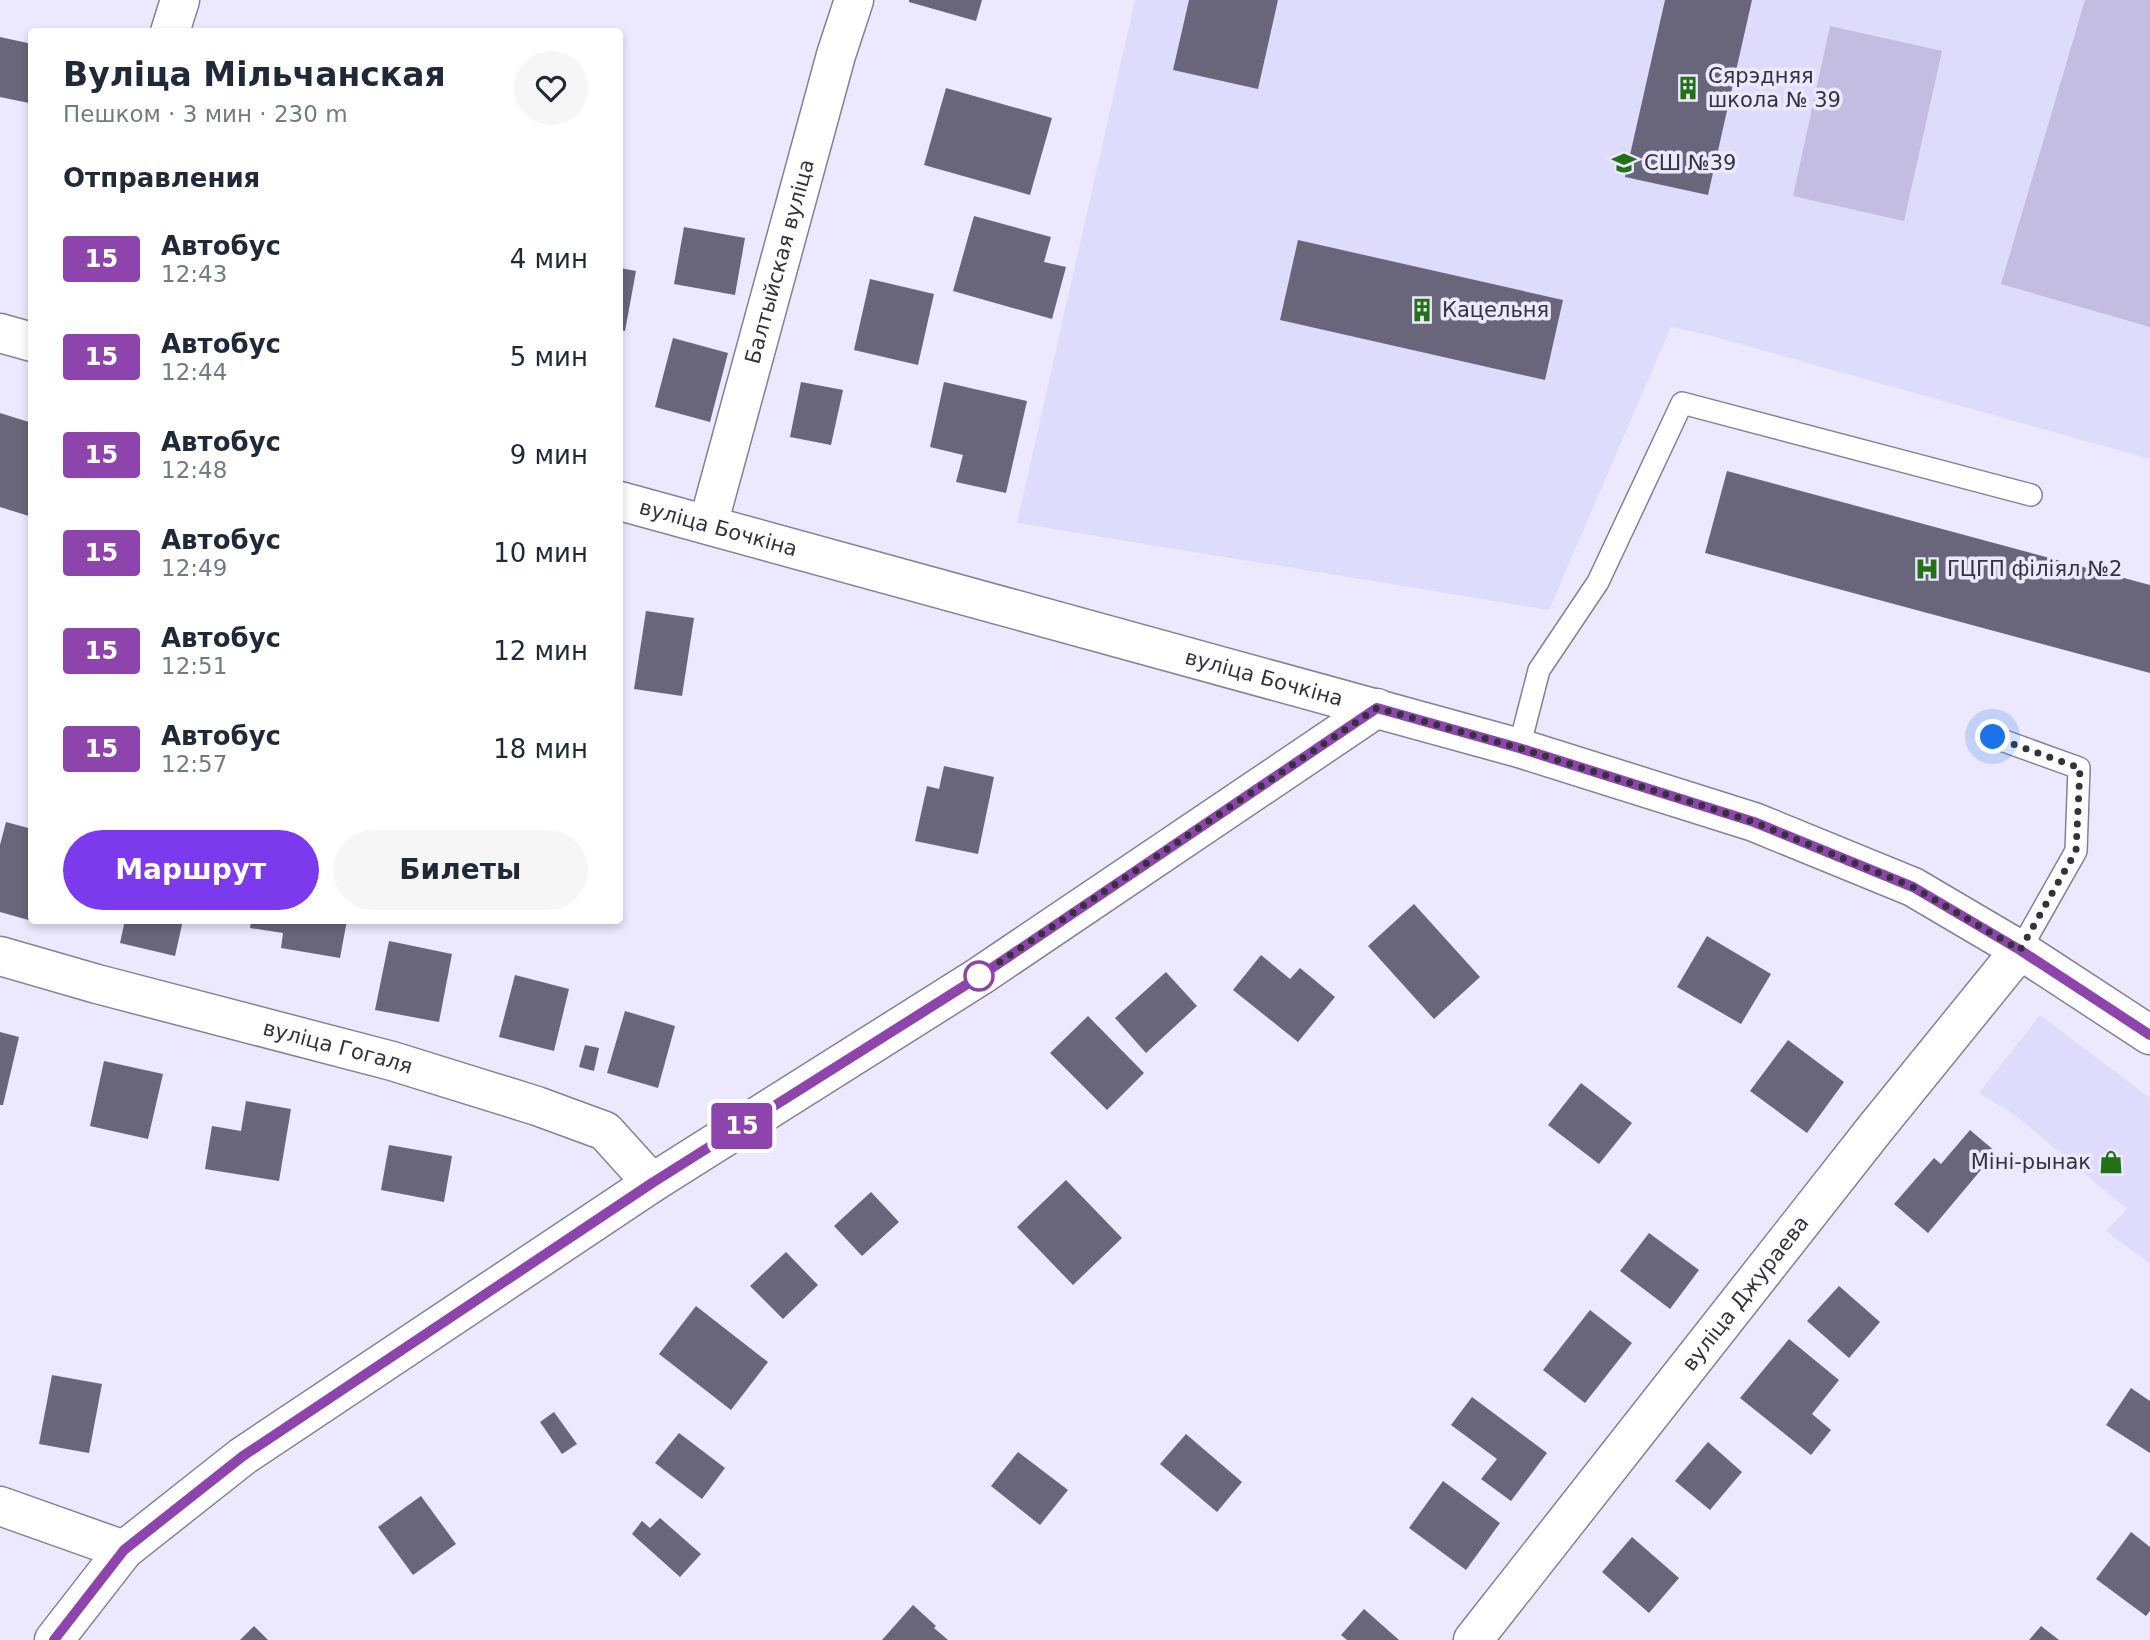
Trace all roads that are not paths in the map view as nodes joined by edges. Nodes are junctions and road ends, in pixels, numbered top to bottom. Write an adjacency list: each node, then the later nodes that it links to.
1 (180, 0): 3 (street)
2 (853, 0): 8 (street, Балтыйская вуліца)
3 (171, 28)
4 (0, 333): 5 (street)
5 (28, 341)
6 (2031, 495): 11 (lane)
7 (623, 502): 8 (street, вуліца Бочкіна)
8 (708, 525): 9 (street, вуліца Бочкіна)
9 (1377, 708): 11 (street, вуліца Бочкіна); 15 (street)
10 (1993, 737): 12 (lane)
11 (1519, 748): 12 (street, вуліца Бочкіна)
12 (2020, 950): 14 (street, вуліца Бочкіна); 19 (street, вуліца Джураева)
13 (0, 956): 15 (street, вуліца Гогаля)
14 (2150, 1035)
15 (652, 1183): 17 (street)
16 (0, 1506): 17 (street)
17 (124, 1550): 18 (street)
18 (54, 1640)
19 (1473, 1640)

